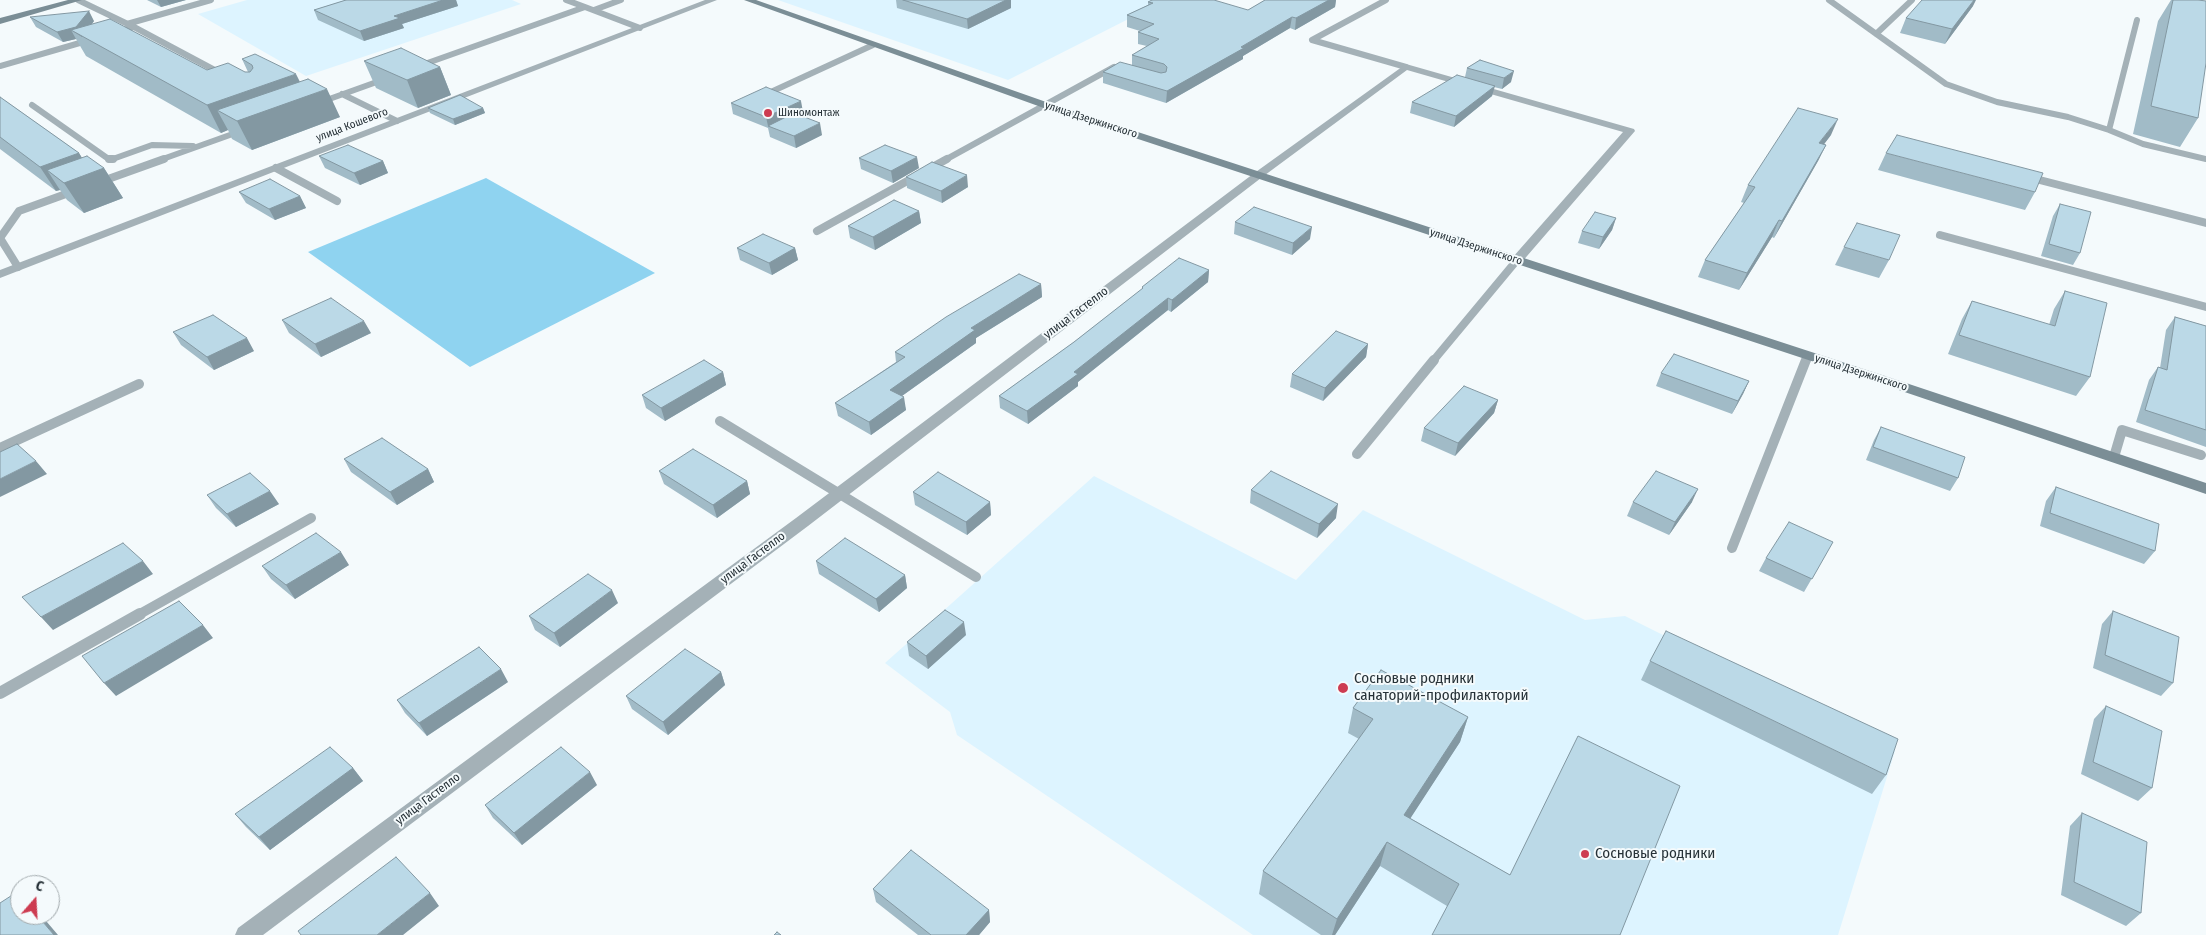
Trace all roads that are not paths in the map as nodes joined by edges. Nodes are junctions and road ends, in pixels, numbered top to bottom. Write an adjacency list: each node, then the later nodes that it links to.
1 (78, 0): 13 (street); 14 (lane)
2 (211, 0): 14 (lane)
3 (566, 0): 10 (lane)
4 (621, 0): 11 (lane)
5 (713, 0): 16 (street, улица Кошевого)
6 (748, 0): 20 (street, улица Дзержинского)
7 (1386, 0): 22 (lane)
8 (1829, 0): 17 (lane)
9 (1912, 0): 17 (lane)
10 (585, 7): 11 (lane); 24 (lane)
11 (594, 10): 16 (lane)
12 (2137, 20): 34 (lane)
13 (0, 22)
14 (127, 24): 15 (lane)
15 (134, 27): 18 (lane); 25 (lane)
16 (640, 28): 32 (street, улица Кошевого)
17 (1876, 34): 34 (lane)
18 (106, 36)
19 (96, 38): 21 (lane)
20 (873, 45): 27 (lane); 31 (street, улица Дзержинского)
21 (0, 66)
22 (1406, 67): 39 (street, улица Гастелло); 47 (street)
23 (1125, 69): 31 (lane)
24 (407, 71)
25 (227, 76)
26 (388, 78): 28 (lane)
27 (773, 91)
28 (342, 94): 29 (lane); 32 (lane)
29 (315, 104)
30 (32, 105): 35 (lane)
31 (1045, 105): 39 (street, улица Дзержинского); 44 (lane)
32 (397, 121): 37 (street, улица Кошевого)
33 (252, 127): 35 (lane)
34 (2109, 130): 36 (lane)
35 (198, 146): 40 (lane)
36 (2206, 159)
37 (276, 168): 42 (lane); 48 (street, улица Кошевого)
38 (2017, 175): 43 (lane)
39 (1257, 176): 47 (street, улица Дзержинского); 59 (street, улица Гастелло)
40 (91, 185)
41 (82, 188): 46 (lane)
42 (337, 201)
43 (2206, 223)
44 (817, 230)
45 (1940, 235): 50 (lane)
46 (0, 238): 48 (lane)
47 (1518, 260): 51 (street, улица Дзержинского); 55 (lane)
48 (18, 267): 49 (street, улица Кошевого)
49 (0, 274)
50 (2206, 307)
51 (1808, 356): 57 (street, улица Дзержинского); 61 (lane)
52 (139, 384): 54 (lane)
53 (720, 421): 59 (lane)
54 (0, 448)
55 (1357, 454)
56 (2201, 455): 57 (lane)
57 (2114, 457): 58 (street, улица Дзержинского)
58 (2206, 489)
59 (840, 493): 62 (lane); 64 (street, улица Гастелло)
60 (311, 518): 63 (lane)
61 (1732, 548)
62 (976, 577)
63 (0, 693)
64 (246, 935)

